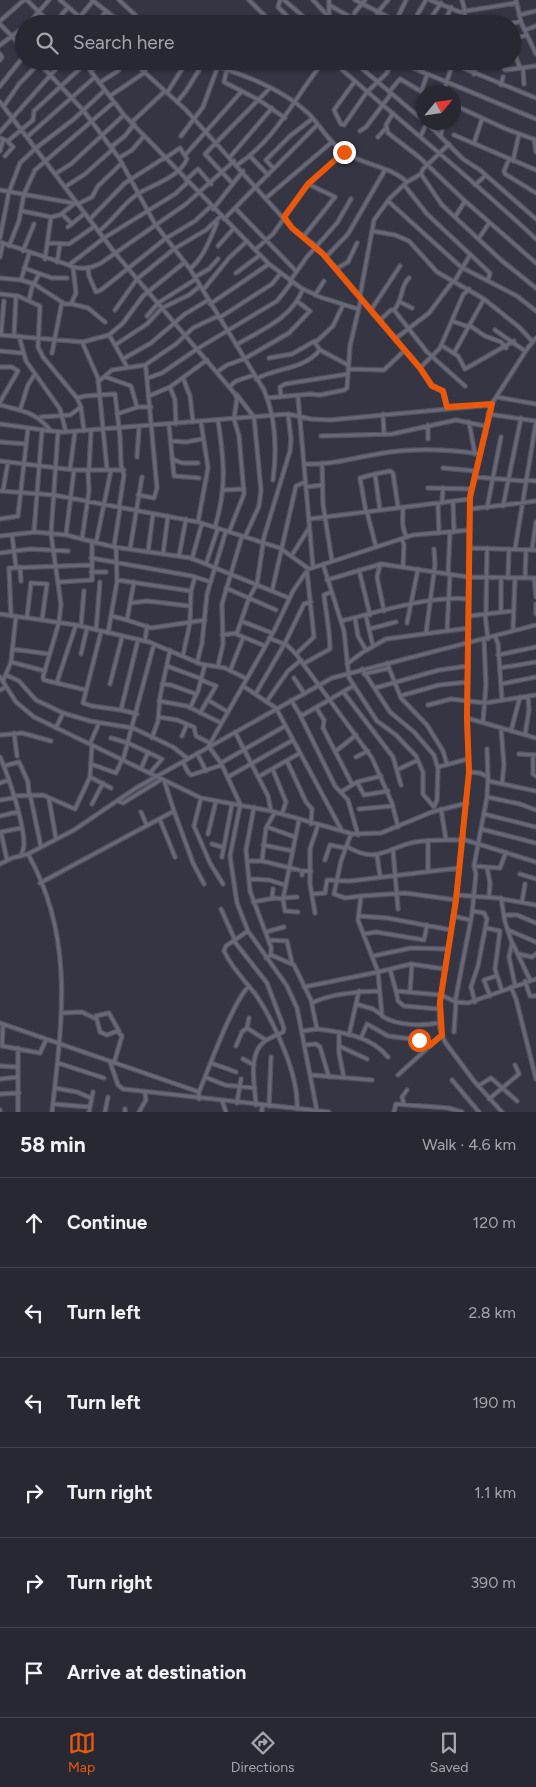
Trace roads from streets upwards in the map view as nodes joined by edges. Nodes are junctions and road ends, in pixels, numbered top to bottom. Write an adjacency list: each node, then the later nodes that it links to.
1 (26, 0): 27 (street); 51 (street)
2 (49, 0): 27 (street)
3 (60, 0): 22 (street)
4 (119, 0): 37 (street)
5 (249, 0): 38 (street)
6 (280, 0): 39 (street)
7 (284, 0): 40 (street)
8 (313, 0): 29 (street)
9 (329, 0): 21 (street)
10 (355, 0): 20 (street)
11 (365, 0): 20 (street)
12 (388, 0): 28 (street)
13 (406, 0): 44 (street)
14 (426, 0): 45 (street)
15 (430, 0): 19 (street)
16 (462, 0): 25 (street)
17 (92, 1): 24 (street); 34 (street)
18 (516, 1): 25 (street); 49 (street)
19 (442, 3): 23 (street); 46 (street)
20 (362, 4): 28 (street); 42 (street)
21 (329, 5): 29 (street); 41 (street)
22 (68, 7): 32 (street); 33 (street)
23 (451, 7): 25 (street); 47 (street)
24 (106, 11): 35 (street); 36 (street)
25 (465, 11): 48 (street)
26 (536, 11): 49 (street)
27 (39, 12): 30 (street); 31 (street)
28 (377, 13): 43 (street)
29 (328, 14)
30 (36, 15)
31 (42, 15)
32 (60, 15)
33 (78, 15)
34 (82, 15)
35 (103, 15)
36 (111, 15)
37 (133, 15)
38 (263, 15)
39 (286, 15)
40 (302, 15)
41 (346, 15)
42 (355, 15)
43 (382, 15)
44 (399, 15)
45 (417, 15)
46 (433, 15)
47 (448, 15)
48 (465, 15)
49 (519, 15)
50 (521, 21): 53 (street)
51 (0, 23): 56 (street)
52 (536, 26): 53 (street)
53 (525, 30): 55 (street)
54 (15, 34): 56 (street)
55 (527, 35): 57 (street); 60 (street)
56 (12, 36): 58 (street); 61 (street)
57 (521, 37)
58 (15, 39)
59 (536, 42): 60 (street)
60 (531, 43): 63 (street)
61 (0, 45)
62 (0, 54): 64 (street)
63 (536, 54)
64 (0, 60)
65 (536, 66): 67 (street)
66 (15, 67): 103 (street)
67 (522, 68): 100 (street)
68 (32, 70): 121 (street)
69 (46, 70): 92 (street)
70 (54, 70): 92 (street)
71 (77, 70): 104 (street)
72 (119, 70): 98 (street)
73 (141, 70): 90 (street)
74 (146, 70): 90 (street)
75 (181, 70): 109 (street)
76 (198, 70): 118 (street)
77 (217, 70): 130 (street)
78 (227, 70): 108 (street)
79 (230, 70): 105 (street)
80 (317, 70): 119 (street)
81 (342, 70): 96 (street)
82 (363, 70): 97 (street)
83 (390, 70): 97 (street)
84 (417, 70): 89 (street)
85 (451, 70): 99 (street)
86 (467, 70): 91 (street)
87 (475, 70): 91 (street)
88 (90, 71): 94 (street)
89 (422, 72): 93 (street)
90 (144, 73): 109 (street); 112 (street)
91 (474, 74): 102 (street)
92 (50, 75): 104 (street); 128 (street)
93 (427, 75): 99 (street); 101 (street)
94 (95, 77): 98 (street); 113 (street)
95 (503, 77): 102 (street)
96 (355, 81): 110 (street); 110 (street)
97 (377, 82): 110 (street); 111 (street)
98 (99, 83): 107 (street)
99 (446, 83): 133 (street)
100 (524, 84)
101 (424, 85)
102 (501, 85): 114 (street)
103 (0, 86)
104 (61, 86): 113 (street); 142 (street)
105 (270, 88): 115 (street); 119 (street)
106 (416, 89): 111 (street)
107 (104, 90): 112 (street); 124 (street)
108 (242, 91): 115 (street); 138 (street)
109 (166, 92): 118 (street); 135 (street)
110 (367, 92): 120 (street)
111 (390, 93): 120 (street); 127 (street)
112 (110, 96): 117 (street)
113 (72, 98): 124 (street); 152 (street)
114 (536, 98)
115 (259, 100): 122 (street); 157 (street)
116 (0, 102): 121 (street)
117 (114, 102): 126 (street); 134 (street)
118 (177, 102): 130 (street)
119 (294, 104): 129 (street); 131 (street)
120 (381, 104): 125 (street); 143 (street)
121 (4, 106): 128 (street)
122 (272, 108): 129 (street); 170 (street)
123 (461, 108): 132 (street)
124 (83, 110): 134 (street); 161 (street)
125 (393, 113): 137 (street); 147 (street)
126 (124, 115): 135 (street); 146 (street)
127 (416, 115)
128 (12, 118): 142 (street); 144 (street)
129 (285, 118): 169 (street)
130 (194, 119): 138 (street); 151 (street)
131 (312, 119): 136 (street); 180 (street)
132 (482, 119): 145 (street); 159 (street)
133 (536, 119)
134 (93, 121): 146 (street); 174 (street)
135 (133, 123): 150 (street); 162 (street)
136 (317, 125): 158 (street); 180 (street)
137 (386, 128): 153 (street); 179 (street)
138 (205, 130): 157 (street); 167 (street)
139 (423, 130): 147 (street)
140 (435, 130): 148 (street)
141 (442, 130): 148 (street)
142 (21, 131): 152 (street); 156 (street)
143 (360, 131)
144 (0, 132)
145 (519, 134): 155 (street); 176 (street)
146 (103, 135): 162 (street); 186 (street)
147 (421, 135): 165 (street)
148 (441, 135): 160 (street)
149 (454, 135): 159 (street)
150 (144, 136): 171 (street); 172 (street)
151 (180, 136)
152 (26, 137): 161 (street)
153 (378, 137)
154 (2, 139): 156 (street); 163 (street)
155 (535, 139): 166 (street)
156 (8, 141): 168 (street)
157 (216, 142): 170 (street); 184 (street)
158 (332, 142): 164 (street); 205 (street)
159 (474, 143): 173 (street)
160 (449, 144): 165 (street); 189 (street)
161 (36, 148): 174 (street); 200 (street)
162 (112, 148): 171 (street); 198 (street)
163 (0, 151)
164 (344, 152): 182 (street); 194 (street)
165 (440, 152): 179 (street); 196 (street)
166 (536, 152)
167 (186, 154): 172 (street); 181 (street)
168 (5, 156)
169 (250, 156): 178 (street); 188 (street)
170 (230, 157): 175 (street)
171 (119, 158): 177 (street)
172 (164, 159): 181 (street); 190 (street)
173 (509, 160): 176 (street); 202 (street)
174 (46, 161): 186 (street); 203 (street)
175 (234, 161): 178 (street); 184 (street)
176 (513, 161): 183 (street)
177 (122, 163): 190 (street); 209 (street)
178 (237, 165): 185 (street)
179 (426, 165): 187 (street); 208 (street)
180 (274, 169): 188 (street)
181 (176, 170): 191 (street); 201 (street)
182 (385, 170): 195 (street); 255 (street)
183 (536, 170)
184 (222, 172): 192 (street); 193 (street)
185 (243, 172): 193 (street); 197 (street)
186 (55, 174): 198 (street)
187 (421, 174): 195 (street); 218 (street)
188 (268, 175): 197 (street)
189 (485, 176): 196 (street); 221 (street)
190 (131, 179): 201 (street); 220 (street)
191 (187, 181): 192 (street); 204 (street); 213 (street)
192 (211, 184): 204 (street)
193 (233, 184): 210 (street)
194 (308, 184): 217 (street); 232 (street)
195 (406, 184): 207 (street); 253 (street)
196 (475, 185): 237 (street)
197 (256, 186): 205 (street); 211 (street)
198 (65, 187): 209 (street)
199 (0, 190): 200 (street)
200 (9, 192): 203 (street); 233 (street)
201 (140, 193): 213 (street); 230 (street)
202 (536, 193)
203 (24, 194): 209 (street); 212 (street)
204 (198, 194): 210 (street); 226 (street)
205 (266, 198): 217 (street)
206 (351, 199): 246 (street)
207 (388, 201): 231 (street); 264 (street)
208 (464, 201): 218 (street); 223 (street)
209 (76, 204): 214 (street); 215 (street)
210 (212, 208): 219 (street); 236 (street)
211 (235, 208): 219 (street); 238 (street)
212 (22, 211): 216 (street); 244 (street)
213 (148, 211): 226 (street); 234 (street)
214 (84, 213): 220 (street); 225 (street)
215 (62, 214): 216 (street); 225 (street)
216 (51, 217): 241 (street)
217 (284, 217): 232 (street); 238 (street)
218 (455, 217): 235 (street)
219 (223, 218): 222 (street); 229 (street)
220 (90, 219): 227 (street)
221 (536, 219)
222 (218, 220): 247 (street); 268 (street)
223 (489, 223): 235 (street); 260 (street)
224 (34, 224): 249 (street)
225 (72, 224): 228 (street)
226 (156, 224): 236 (street); 250 (street)
227 (95, 226): 230 (street); 243 (street)
228 (68, 228)
229 (234, 228): 239 (street); 245 (street)
230 (99, 231): 234 (street)
231 (372, 231): 283 (street); 293 (street)
232 (304, 236): 246 (street)
233 (0, 238)
234 (104, 238): 250 (street); 262 (street)
235 (479, 238): 286 (street)
236 (165, 239): 247 (street); 267 (street)
237 (536, 239)
238 (266, 240): 248 (street); 270 (street)
239 (247, 241): 248 (street); 285 (street)
240 (2, 243): 244 (street); 254 (street)
241 (48, 243): 243 (street); 256 (street)
242 (357, 243): 269 (street)
243 (60, 244): 258 (street)
244 (9, 246): 249 (street)
245 (218, 246)
246 (316, 246): 255 (street); 270 (street)
247 (174, 249): 259 (street); 279 (street)
248 (255, 250): 252 (street)
249 (23, 251): 251 (street)
250 (114, 253): 266 (street); 267 (street)
251 (29, 254): 256 (street); 265 (street)
252 (260, 255): 261 (street); 272 (street)
253 (470, 255): 264 (street); 280 (street)
254 (0, 257)
255 (326, 257): 269 (street)
256 (45, 259): 258 (street)
257 (218, 259): 276 (street)
258 (57, 262): 262 (street)
259 (185, 262): 268 (street); 289 (street)
260 (536, 263)
261 (269, 264): 273 (street); 298 (street)
262 (71, 266): 266 (street); 302 (street)
263 (400, 266): 308 (street)
264 (461, 267): 280 (street); 283 (street)
265 (24, 268): 271 (street); 278 (street)
266 (88, 268): 267 (street)
267 (128, 268): 279 (street)
268 (190, 269): 276 (street)
269 (336, 269): 293 (street)
270 (296, 271): 281 (street)
271 (39, 274): 275 (street); 284 (street)
272 (236, 274)
273 (280, 274): 281 (street); 312 (street)
274 (0, 278): 278 (street)
275 (67, 278)
276 (196, 278): 285 (street); 301 (street)
277 (408, 278): 300 (street)
278 (21, 280): 284 (street)
279 (137, 280): 289 (street); 307 (street)
280 (488, 280): 310 (street)
281 (291, 281): 287 (street); 320 (street)
282 (324, 281): 291 (street)
283 (453, 282): 288 (street); 318 (street)
284 (34, 284): 295 (street); 297 (street)
285 (201, 288): 298 (street); 304 (street)
286 (536, 288)
287 (302, 289): 291 (street); 299 (street)
288 (469, 289): 294 (street); 314 (street)
289 (148, 291): 301 (street); 322 (street)
290 (0, 294): 292 (street)
291 (315, 295): 303 (street)
292 (16, 296): 295 (street); 324 (street)
293 (360, 298): 306 (street); 308 (street)
294 (484, 299): 317 (street); 333 (street)
295 (29, 300): 326 (street)
296 (4, 301): 321 (street)
297 (62, 302): 302 (street); 328 (street)
298 (209, 302): 312 (street); 316 (street)
299 (298, 302): 335 (street); 348 (street)
300 (400, 302): 305 (street); 309 (street)
301 (158, 303): 304 (street); 311 (street)
302 (72, 304): 315 (street)
303 (343, 305): 306 (street); 330 (street)
304 (162, 308): 316 (street); 334 (street)
305 (412, 308)
306 (358, 309): 353 (street)
307 (114, 310)
308 (371, 310): 313 (street)
309 (394, 310): 313 (street); 318 (street)
310 (536, 311)
311 (146, 316)
312 (218, 317): 320 (street); 323 (street)
313 (380, 320): 329 (street)
314 (452, 321): 317 (street); 336 (street)
315 (105, 322)
316 (175, 323): 323 (street); 349 (street)
317 (469, 326): 337 (street); 345 (street)
318 (410, 329): 329 (street); 347 (street)
319 (494, 330): 332 (street)
320 (228, 332): 335 (street); 338 (street)
321 (0, 335): 324 (street)
322 (109, 335): 331 (street); 334 (street)
323 (185, 335): 338 (street); 351 (street)
324 (14, 336): 325 (street)
325 (19, 336): 326 (street); 343 (street)
326 (37, 338): 328 (street); 373 (street)
327 (536, 338): 333 (street)
328 (53, 339): 331 (street); 344 (street)
329 (395, 339): 341 (street)
330 (315, 341): 340 (street); 346 (street)
331 (82, 342): 363 (street)
332 (514, 342): 337 (street); 342 (street)
333 (533, 342): 342 (street)
334 (114, 345): 349 (street)
335 (236, 345): 348 (street)
336 (441, 345): 345 (street); 347 (street)
337 (506, 348): 345 (street)
338 (197, 349): 350 (street); 361 (street)
339 (0, 350): 343 (street)
340 (320, 350): 353 (street); 360 (street)
341 (404, 351): 353 (street); 355 (street)
342 (525, 351): 372 (street)
343 (22, 353): 357 (street)
344 (52, 353)
345 (454, 353)
346 (269, 358)
347 (432, 358): 355 (street); 364 (street)
348 (244, 359): 356 (street); 360 (street)
349 (123, 360): 354 (street)
350 (207, 360): 356 (street); 362 (street)
351 (145, 365): 354 (street); 361 (street)
352 (0, 366): 375 (street)
353 (348, 367): 358 (street)
354 (127, 368): 359 (street)
355 (420, 368): 379 (street)
356 (217, 372): 366 (street)
357 (35, 374): 382 (street); 388 (street)
358 (348, 374): 370 (street); 371 (street)
359 (106, 376): 363 (street); 380 (street)
360 (255, 377): 366 (street); 374 (street)
361 (148, 378): 369 (street)
362 (183, 378): 365 (street); 397 (street)
363 (98, 382): 368 (street)
364 (465, 386)
365 (170, 387): 369 (street); 400 (street)
366 (229, 387): 367 (street)
367 (233, 392): 391 (street); 393 (street)
368 (99, 395): 373 (street); 383 (street); 410 (street)
369 (148, 396): 381 (street)
370 (281, 397): 371 (street); 374 (street)
371 (298, 397): 385 (street)
372 (496, 397): 376 (street); 377 (street)
373 (77, 398): 378 (street)
374 (267, 398): 389 (street)
375 (0, 403): 382 (street)
376 (492, 404): 379 (street); 387 (street)
377 (536, 404)
378 (81, 407): 388 (street); 412 (street)
379 (447, 407): 386 (street)
380 (138, 408): 381 (street); 383 (street)
381 (151, 408): 404 (street)
382 (20, 410): 390 (street)
383 (117, 414): 407 (street)
384 (288, 414): 385 (street); 389 (street); 505 (street)
385 (298, 414): 386 (street); 432 (street)
386 (382, 414): 416 (street)
387 (488, 414): 392 (street); 403 (street)
388 (63, 416): 390 (street); 414 (street)
389 (272, 416): 391 (street); 446 (street)
390 (40, 417): 411 (street)
391 (254, 417): 393 (street); 500 (street)
392 (521, 418): 396 (street); 447 (street)
393 (234, 419): 394 (street); 455 (street)
394 (218, 420): 398 (street); 457 (street)
395 (469, 421): 402 (street); 403 (street); 424 (street)
396 (536, 421): 448 (street)
397 (193, 422): 398 (street); 400 (street)
398 (201, 422): 487 (street)
399 (0, 424): 405 (street)
400 (176, 424): 401 (street)
401 (169, 425): 404 (street); 421 (street)
402 (428, 425): 416 (street); 420 (street)
403 (485, 426): 424 (street)
404 (153, 427): 406 (street); 462 (street)
405 (28, 428): 408 (street); 423 (street)
406 (138, 428): 407 (street); 425 (street)
407 (118, 429): 410 (street); 439 (street)
408 (42, 430): 411 (street); 433 (street)
409 (91, 430): 410 (street); 412 (street); 437 (street)
410 (104, 430): 438 (street)
411 (51, 431): 413 (street)
412 (84, 431): 415 (street)
413 (58, 432): 414 (street); 434 (street)
414 (66, 432): 415 (street)
415 (75, 432): 436 (street)
416 (384, 434): 417 (street)
417 (321, 436)
418 (501, 437): 445 (street)
419 (202, 439): 421 (street)
420 (428, 439)
421 (171, 441): 426 (street)
422 (0, 442): 423 (street)
423 (26, 444): 429 (street)
424 (477, 454): 431 (street); 440 (street)
425 (137, 457)
426 (172, 458): 430 (street); 444 (street)
427 (0, 461): 428 (street)
428 (8, 462): 429 (street); 458 (street)
429 (23, 463): 433 (street); 459 (street)
430 (198, 463)
431 (322, 463): 432 (street); 451 (street)
432 (305, 464): 449 (street)
433 (39, 466): 434 (street); 460 (street)
434 (55, 467): 436 (street); 461 (street)
435 (443, 468): 440 (street)
436 (72, 469): 437 (street); 464 (street)
437 (88, 470): 438 (street); 467 (street)
438 (109, 470): 439 (street); 471 (street)
439 (124, 470): 474 (street)
440 (476, 471): 443 (street)
441 (375, 474): 475 (street); 478 (street); 480 (street)
442 (142, 477): 462 (street)
443 (474, 477): 445 (street); 456 (street)
444 (199, 478)
445 (492, 479): 447 (street); 476 (street)
446 (273, 480)
447 (508, 480): 448 (street); 472 (street)
448 (525, 480): 450 (street); 470 (street)
449 (305, 482): 452 (street); 508 (street)
450 (536, 482)
451 (323, 485): 452 (street); 483 (street)
452 (306, 487): 486 (street)
453 (428, 488): 454 (street)
454 (443, 488): 456 (street); 469 (street)
455 (244, 489): 457 (street); 492 (street)
456 (472, 489): 465 (street)
457 (223, 490): 489 (street)
458 (1, 491): 459 (street); 463 (street)
459 (19, 492): 460 (street); 484 (street)
460 (37, 493): 461 (street); 493 (street)
461 (54, 495): 464 (street); 496 (street)
462 (138, 495): 479 (street)
463 (0, 498)
464 (69, 498): 467 (street); 498 (street)
465 (470, 499): 468 (street); 477 (street)
466 (536, 501): 470 (street)
467 (88, 502): 471 (street); 502 (street)
468 (453, 502): 469 (street); 494 (street)
469 (440, 503): 473 (street); 495 (street)
470 (523, 503): 472 (street); 514 (street)
471 (103, 505): 474 (street); 504 (street)
472 (503, 506): 476 (street)
473 (403, 507): 475 (street); 501 (street)
474 (119, 508): 479 (street); 507 (street)
475 (398, 508): 478 (street)
476 (487, 508): 477 (street)
477 (470, 509): 491 (street)
478 (380, 510): 480 (street)
479 (135, 511): 481 (street); 511 (street)
480 (366, 512): 483 (street); 506 (street)
481 (153, 514): 482 (street); 520 (street)
482 (168, 516): 485 (street); 522 (street)
483 (326, 517): 486 (street); 527 (street)
484 (0, 519)
485 (186, 519): 487 (street); 524 (street)
486 (309, 519): 490 (street)
487 (200, 522): 489 (street); 526 (street)
488 (536, 522): 517 (street)
489 (216, 527): 492 (street); 529 (street)
490 (310, 528): 523 (street); 537 (street)
491 (470, 530): 494 (street); 509 (street)
492 (227, 531): 500 (street); 536 (street)
493 (34, 532): 496 (street); 497 (street)
494 (452, 532): 495 (street); 544 (street)
495 (438, 533): 501 (street)
496 (51, 534): 498 (street); 515 (street)
497 (12, 535): 499 (street); 518 (street)
498 (66, 535): 502 (street)
499 (0, 536)
500 (244, 536): 505 (street); 543 (street)
501 (407, 537): 503 (street)
502 (82, 539): 504 (street)
503 (402, 539): 506 (street); 535 (street)
504 (94, 542): 507 (street); 525 (street)
505 (264, 543): 508 (street); 560 (street)
506 (376, 546): 527 (street)
507 (115, 547): 511 (street); 528 (street)
508 (280, 548): 523 (street); 564 (street)
509 (470, 548): 510 (street); 546 (street)
510 (487, 548): 513 (street); 547 (street)
511 (130, 549): 520 (street)
512 (434, 549): 542 (street)
513 (509, 549): 514 (street); 549 (street)
514 (515, 549): 516 (street)
515 (53, 550): 518 (street); 519 (street); 533 (street)
516 (526, 550): 517 (street); 551 (street)
517 (534, 550)
518 (14, 551): 521 (street); 534 (street)
519 (68, 551)
520 (148, 552): 522 (street)
521 (0, 554)
522 (163, 554): 524 (street)
523 (292, 555): 537 (street)
524 (179, 556): 526 (street)
525 (91, 558): 528 (street); 532 (street)
526 (192, 559): 529 (street)
527 (332, 561): 530 (street)
528 (116, 563): 545 (street); 553 (street)
529 (206, 564): 536 (street)
530 (323, 564): 537 (street); 554 (street)
531 (380, 564): 535 (street); 538 (street); 578 (street)
532 (91, 565): 533 (street); 540 (street)
533 (56, 566): 534 (street); 556 (street)
534 (18, 567): 555 (street); 585 (street)
535 (403, 567): 539 (street)
536 (216, 568): 543 (street); 559 (street)
537 (310, 569): 568 (street); 572 (street)
538 (358, 570): 554 (street); 584 (street)
539 (418, 570): 542 (street); 575 (street)
540 (92, 572): 541 (street); 556 (street)
541 (106, 572)
542 (433, 572): 544 (street); 571 (street)
543 (230, 573): 560 (street); 561 (street)
544 (449, 574): 546 (street); 569 (street)
545 (195, 577): 559 (street); 563 (street)
546 (468, 577): 547 (street); 570 (street)
547 (486, 577): 548 (street); 582 (street)
548 (501, 578): 549 (street); 580 (street)
549 (508, 578): 550 (street)
550 (515, 578): 551 (street); 579 (street)
551 (525, 578): 552 (street)
552 (535, 578): 566 (street)
553 (117, 580): 558 (street); 587 (street)
554 (327, 580): 565 (street)
555 (21, 581)
556 (59, 582): 595 (street)
557 (100, 582): 607 (street)
558 (134, 582): 563 (street); 573 (street)
559 (211, 582): 593 (street)
560 (257, 584): 564 (street); 567 (street)
561 (226, 588): 567 (street); 615 (street)
562 (84, 591): 602 (street)
563 (191, 591): 576 (street)
564 (272, 591): 568 (street)
565 (332, 592): 596 (street); 638 (street)
566 (536, 597)
567 (249, 598): 577 (street); 594 (street)
568 (289, 598): 612 (street)
569 (448, 598): 570 (street); 571 (street); 609 (street)
570 (469, 599): 588 (street)
571 (431, 601): 575 (street); 613 (street)
572 (311, 602): 625 (street); 634 (street)
573 (130, 603): 576 (street); 592 (street)
574 (536, 604): 583 (street)
575 (409, 605): 578 (street); 599 (street)
576 (190, 606): 598 (street)
577 (276, 610)
578 (384, 611): 584 (street)
579 (513, 611): 580 (street); 608 (street)
580 (502, 612): 582 (street)
581 (0, 614): 585 (street)
582 (486, 614): 588 (street); 620 (street)
583 (536, 614)
584 (368, 615): 590 (street); 606 (street)
585 (11, 616): 586 (street)
586 (16, 616): 589 (street); 629 (street)
587 (112, 616): 592 (street); 611 (street)
588 (469, 616): 605 (street)
589 (27, 617): 591 (street); 591 (street)
590 (355, 618): 596 (street); 631 (street)
591 (42, 620): 595 (street)
592 (127, 620): 603 (street)
593 (205, 620): 598 (street); 640 (street)
594 (241, 621): 612 (street); 614 (street)
595 (59, 622): 600 (street); 632 (street)
596 (341, 622): 642 (street)
597 (396, 622): 606 (street)
598 (190, 623): 603 (street); 636 (street)
599 (407, 623)
600 (76, 625): 602 (street); 662 (street)
601 (536, 625): 608 (street)
602 (81, 626): 604 (street)
603 (147, 626): 622 (street)
604 (87, 628): 607 (street); 633 (street)
605 (469, 628): 609 (street); 623 (street)
606 (369, 629): 627 (street)
607 (96, 630): 610 (street)
608 (513, 630): 616 (street)
609 (447, 631): 613 (street)
610 (101, 632): 611 (street); 673 (street)
611 (108, 633): 617 (street)
612 (272, 633): 619 (street)
613 (426, 633): 627 (street)
614 (236, 634): 615 (street); 618 (street)
615 (222, 635): 645 (street)
616 (495, 636): 620 (street); 635 (street)
617 (122, 637): 621 (street); 664 (street)
618 (243, 638): 626 (street); 650 (street)
619 (269, 638): 625 (street); 626 (street)
620 (486, 639): 623 (street); 689 (street)
621 (138, 640): 622 (street); 694 (street)
622 (145, 641): 624 (street)
623 (468, 642): 641 (street); 646 (street)
624 (154, 644): 630 (street); 698 (street)
625 (285, 644): 634 (street); 674 (street)
626 (265, 646): 659 (street)
627 (373, 646): 631 (street)
628 (536, 647): 635 (street)
629 (12, 649): 632 (street); 637 (street)
630 (170, 650): 636 (street); 644 (street)
631 (366, 650): 642 (street)
632 (49, 654): 651 (street)
633 (81, 654)
634 (296, 654): 638 (street)
635 (498, 655): 648 (street)
636 (183, 656): 640 (street)
637 (11, 662): 651 (street); 654 (street)
638 (302, 662): 668 (street); 687 (street)
639 (536, 662): 648 (street)
640 (198, 663): 643 (street)
641 (387, 663): 647 (street); 649 (street)
642 (347, 664): 652 (street)
643 (206, 665): 645 (street); 658 (street)
644 (167, 666): 658 (street); 665 (street)
645 (218, 666): 650 (street)
646 (468, 666): 661 (street); 663 (street)
647 (389, 668): 653 (street); 661 (street)
648 (500, 668): 666 (street)
649 (362, 669): 652 (street); 653 (street)
650 (230, 670): 659 (street)
651 (45, 671): 662 (street)
652 (348, 673): 668 (street); 669 (street)
653 (364, 674): 671 (street)
654 (6, 675): 660 (street); 696 (street)
655 (0, 677): 660 (street)
656 (536, 677): 666 (street)
657 (294, 678): 675 (street)
658 (202, 679): 677 (street); 682 (street)
659 (247, 679): 667 (street)
660 (3, 681): 670 (street)
661 (394, 681): 671 (street); 679 (street)
662 (57, 682): 673 (street)
663 (468, 682): 679 (street); 684 (street)
664 (110, 684)
665 (162, 684): 677 (street); 686 (street)
666 (501, 684): 685 (street)
667 (243, 686): 674 (street); 695 (street)
668 (318, 686): 675 (street); 688 (street)
669 (353, 686): 676 (street); 741 (street)
670 (6, 687): 672 (street); 707 (street)
671 (375, 688): 748 (street)
672 (0, 690)
673 (86, 690): 694 (street)
674 (256, 693): 687 (street)
675 (304, 693): 683 (street)
676 (344, 693): 688 (street); 751 (street)
677 (196, 694): 691 (street)
678 (536, 695): 680 (street)
679 (400, 696): 746 (street)
680 (528, 696): 681 (street); 715 (street)
681 (520, 697): 685 (street); 710 (street)
682 (208, 700): 695 (street); 697 (street)
683 (291, 700): 692 (street); 699 (street)
684 (467, 700): 689 (street); 690 (street); 701 (street)
685 (502, 700): 689 (street)
686 (159, 701): 691 (street); 700 (street)
687 (267, 701): 692 (street)
688 (329, 701): 693 (street); 714 (street)
689 (485, 703): 702 (street)
690 (428, 705)
691 (190, 708): 697 (street)
692 (276, 708): 706 (street); 711 (street)
693 (317, 709): 699 (street); 727 (street)
694 (121, 710): 698 (street)
695 (228, 712): 704 (street)
696 (63, 713): 703 (street); 707 (street)
697 (200, 713): 704 (street)
698 (137, 714): 708 (street)
699 (300, 714): 776 (street)
700 (159, 717): 705 (street); 718 (street)
701 (467, 718): 702 (street); 738 (street)
702 (483, 722): 709 (street)
703 (99, 723): 708 (street); 723 (street)
704 (221, 723): 724 (street)
705 (187, 724): 716 (street); 724 (street)
706 (285, 726): 720 (street); 726 (street)
707 (56, 728): 723 (street)
708 (133, 728): 718 (street); 722 (street)
709 (501, 728): 710 (street); 769 (street)
710 (511, 731): 715 (street)
711 (235, 732): 724 (street); 726 (street)
712 (14, 733): 713 (street); 721 (street); 734 (street)
713 (0, 735)
714 (356, 735): 727 (street); 728 (street)
715 (525, 735): 719 (street)
716 (182, 736)
717 (111, 738): 722 (street)
718 (152, 738): 737 (street)
719 (536, 738)
720 (293, 740): 731 (street); 745 (street)
721 (50, 741)
722 (128, 743): 729 (street); 739 (street)
723 (91, 744): 739 (street); 743 (street)
724 (209, 746): 730 (street); 744 (street)
725 (487, 749): 762 (street)
726 (243, 750): 744 (street); 745 (street)
727 (336, 751): 768 (street)
728 (368, 751): 735 (street); 755 (street)
729 (148, 752): 749 (street); 754 (street)
730 (197, 753): 737 (street); 752 (street)
731 (300, 753): 740 (street); 814 (street)
732 (519, 754): 733 (street)
733 (535, 755): 756 (street)
734 (17, 756)
735 (356, 757)
736 (0, 758): 747 (street)
737 (187, 758): 742 (street)
738 (468, 759): 746 (street); 753 (street)
739 (122, 760): 743 (street); 749 (street)
740 (287, 760): 750 (street); 806 (street)
741 (418, 760): 751 (street); 791 (street)
742 (183, 762): 752 (street); 758 (street)
743 (91, 764): 757 (street)
744 (221, 764): 752 (street); 759 (street)
745 (251, 764): 759 (street); 760 (street)
746 (447, 764): 748 (street)
747 (4, 766): 763 (street); 777 (street)
748 (438, 767): 791 (street)
749 (140, 769): 754 (street)
750 (273, 770): 760 (street); 801 (street)
751 (397, 770): 771 (street)
752 (206, 771)
753 (469, 772): 762 (street); 786 (street)
754 (151, 774): 758 (street); 764 (street)
755 (381, 776): 765 (street); 774 (street)
756 (536, 776)
757 (90, 777): 767 (street); 782 (street)
758 (157, 777): 761 (street); 764 (street)
759 (228, 777): 789 (street)
760 (258, 777): 797 (street)
761 (163, 779): 770 (street); 781 (street); 796 (street)
762 (488, 779): 769 (street); 780 (street)
763 (9, 780): 766 (street); 779 (street)
764 (151, 780): 770 (street); 773 (street)
765 (357, 782): 768 (street); 774 (street)
766 (0, 783)
767 (103, 784): 772 (street); 787 (street)
768 (352, 784): 776 (street)
769 (502, 784): 775 (street)
770 (152, 785): 778 (street)
771 (401, 785)
772 (111, 788)
773 (134, 790): 778 (street); 784 (street)
774 (388, 791): 790 (street)
775 (536, 791)
776 (341, 792): 817 (street)
777 (30, 794): 779 (street); 782 (street); 828 (street)
778 (136, 794): 784 (street)
779 (14, 797): 783 (street); 798 (street)
780 (487, 797): 795 (street); 802 (street)
781 (201, 798): 785 (street); 860 (street)
782 (48, 799): 819 (street)
783 (0, 800)
784 (118, 801): 819 (street)
785 (216, 801): 788 (street); 815 (street)
786 (467, 803): 793 (street); 821 (street)
787 (92, 804)
788 (232, 804): 789 (street); 827 (street)
789 (241, 806): 792 (street); 892 (street)
790 (393, 806): 794 (street); 810 (street)
791 (434, 806): 800 (street)
792 (254, 807): 797 (street); 841 (street)
793 (441, 809): 800 (street); 820 (street)
794 (360, 810)
795 (536, 810)
796 (174, 811): 804 (street); 859 (street)
797 (273, 811): 801 (street); 809 (street)
798 (17, 812): 803 (street); 812 (street)
799 (141, 812): 808 (street)
800 (432, 812): 810 (street)
801 (282, 814): 805 (street)
802 (484, 814): 811 (street); 813 (street)
803 (0, 816)
804 (160, 820): 808 (street); 836 (street)
805 (299, 820): 806 (street); 818 (street)
806 (311, 824): 807 (street)
807 (318, 825): 814 (street); 849 (street)
808 (146, 826): 858 (street)
809 (267, 827): 818 (street); 826 (street)
810 (398, 827): 817 (street)
811 (536, 827)
812 (21, 828): 835 (street); 838 (street)
813 (481, 829): 823 (street); 825 (street)
814 (342, 831): 816 (street)
815 (208, 834)
816 (351, 834): 817 (street); 829 (street)
817 (358, 835)
818 (295, 837): 831 (street)
819 (56, 839): 828 (street)
820 (446, 840): 821 (street); 822 (street)
821 (462, 840): 825 (street); 847 (street)
822 (428, 841): 830 (street); 850 (street)
823 (536, 843)
824 (212, 844): 827 (street)
825 (478, 844): 832 (street); 844 (street)
826 (263, 845): 831 (street); 840 (street)
827 (222, 846): 837 (street)
828 (41, 847): 833 (street)
829 (346, 847): 834 (street); 839 (street); 857 (street)
830 (393, 850): 834 (street); 851 (street)
831 (293, 852): 846 (street)
832 (506, 852): 842 (street); 845 (street)
833 (28, 854): 835 (street); 858 (street)
834 (376, 855): 854 (street)
835 (22, 856): 838 (street)
836 (175, 857)
837 (222, 857)
838 (7, 860): 843 (street)
839 (325, 860)
840 (262, 861): 841 (street); 846 (street)
841 (247, 862): 855 (street)
842 (536, 862)
843 (0, 864)
844 (474, 866): 845 (street); 869 (street)
845 (487, 867): 870 (street)
846 (289, 868): 848 (street); 862 (street)
847 (459, 868): 850 (street); 866 (street)
848 (299, 870)
849 (311, 871): 853 (street); 865 (street)
850 (428, 871): 851 (street)
851 (394, 874): 854 (street); 864 (street)
852 (520, 874): 856 (street)
853 (302, 876)
854 (380, 876): 857 (street)
855 (249, 879): 862 (street); 875 (street)
856 (536, 879)
857 (336, 881): 865 (street); 867 (street)
858 (40, 883): 933 (street)
859 (204, 884)
860 (223, 884)
861 (525, 884): 876 (street)
862 (286, 885): 872 (street)
863 (273, 889): 871 (street)
864 (397, 893): 867 (street); 874 (street); 879 (street)
865 (312, 894): 882 (street)
866 (456, 895): 869 (street); 874 (street)
867 (361, 896): 884 (street)
868 (296, 897): 872 (street)
869 (473, 897): 870 (street); 880 (street)
870 (489, 897): 873 (street)
871 (272, 898): 872 (street); 875 (street)
872 (283, 898): 881 (street)
873 (501, 898): 876 (street); 883 (street)
874 (456, 900): 885 (street)
875 (253, 902): 895 (street)
876 (522, 902): 877 (street)
877 (536, 905)
878 (221, 909): 899 (street)
879 (398, 909)
880 (472, 911): 886 (street); 890 (street)
881 (298, 912)
882 (315, 912)
883 (504, 915): 887 (street); 891 (street)
884 (359, 916): 888 (street); 897 (street)
885 (454, 916): 886 (street); 893 (street)
886 (470, 920): 928 (street)
887 (536, 923)
888 (426, 925): 893 (street); 898 (street)
889 (284, 928): 895 (street)
890 (486, 928): 894 (street); 929 (street)
891 (507, 929): 894 (street); 896 (street); 901 (street)
892 (248, 930): 899 (street); 907 (street)
893 (451, 930): 904 (street)
894 (500, 930): 914 (street)
895 (266, 932): 900 (street)
896 (515, 933): 901 (street); 902 (street)
897 (364, 934): 898 (street); 908 (street)
898 (417, 939): 903 (street)
899 (234, 940): 917 (street); 945 (street)
900 (269, 940): 907 (street); 909 (street)
901 (512, 942): 905 (street); 918 (street)
902 (536, 942)
903 (416, 948): 904 (street); 908 (street)
904 (447, 949): 912 (street)
905 (519, 954): 906 (street); 916 (street)
906 (536, 954)
907 (267, 956): 909 (street); 942 (street)
908 (373, 956): 913 (street)
909 (292, 963): 919 (street)
910 (412, 964): 911 (street); 912 (street); 924 (street)
911 (390, 969): 913 (street); 922 (street)
912 (444, 969): 925 (street)
913 (378, 972): 919 (street); 921 (street)
914 (496, 976): 923 (street); 926 (street)
915 (536, 978): 916 (street)
916 (528, 981): 918 (street); 927 (street)
917 (249, 986): 945 (street); 963 (street)
918 (513, 986): 923 (street); 978 (street)
919 (304, 987): 930 (street)
920 (359, 991): 921 (street); 930 (street); 931 (street)
921 (380, 991): 934 (street)
922 (396, 991): 924 (street); 932 (street)
923 (502, 991): 926 (street)
924 (410, 992): 925 (street)
925 (441, 995): 928 (street); 932 (street)
926 (490, 996): 929 (street)
927 (536, 996)
928 (456, 1002): 929 (street); 944 (street)
929 (474, 1002)
930 (312, 1003): 940 (street)
931 (356, 1004): 934 (street); 946 (street)
932 (439, 1009): 937 (street)
933 (62, 1013): 936 (street); 951 (street)
934 (382, 1016): 937 (street)
935 (249, 1018): 939 (street)
936 (96, 1019): 941 (street); 941 (street)
937 (439, 1023): 947 (street)
938 (2, 1024): 949 (street); 956 (street)
939 (247, 1028): 950 (street); 953 (street)
940 (317, 1029): 942 (street); 943 (street)
941 (118, 1031): 961 (street)
942 (302, 1031): 952 (street)
943 (340, 1032): 946 (street); 954 (street)
944 (454, 1032)
945 (278, 1034): 950 (street); 1006 (street)
946 (348, 1035): 948 (street)
947 (442, 1035): 955 (street); 981 (street)
948 (361, 1038): 955 (street); 958 (street)
949 (46, 1040): 951 (street); 956 (street)
950 (266, 1040): 964 (street)
951 (60, 1044): 961 (street); 962 (street)
952 (305, 1045): 969 (street); 974 (street)
953 (236, 1046)
954 (338, 1046): 960 (street); 975 (street)
955 (429, 1046): 970 (street)
956 (18, 1048): 967 (street)
957 (271, 1057): 1003 (street)
958 (388, 1057)
959 (244, 1059): 964 (street)
960 (367, 1059)
961 (112, 1062): 988 (street); 990 (street)
962 (58, 1064): 973 (street); 984 (street)
963 (211, 1064): 968 (street); 972 (street)
964 (254, 1065): 985 (street)
965 (516, 1065): 983 (street)
966 (0, 1066): 967 (street)
967 (17, 1067): 971 (street)
968 (236, 1072)
969 (311, 1075): 974 (street); 1008 (street)
970 (398, 1075)
971 (18, 1076): 976 (street); 989 (street)
972 (205, 1077): 982 (street); 988 (street)
973 (104, 1078)
974 (329, 1078): 975 (street)
975 (344, 1078): 979 (street)
976 (0, 1079)
977 (241, 1079): 982 (street)
978 (536, 1079)
979 (372, 1080)
980 (452, 1080): 1019 (street)
981 (478, 1086): 983 (street); 994 (street)
982 (239, 1087): 985 (street); 998 (street)
983 (502, 1087): 994 (street); 997 (street)
984 (55, 1088): 993 (street); 999 (street)
985 (255, 1088): 1001 (street)
986 (407, 1090): 1000 (street)
987 (93, 1092): 993 (street)
988 (199, 1092): 995 (street)
989 (19, 1093): 991 (street); 1009 (street)
990 (146, 1093): 995 (street); 1013 (street)
991 (0, 1094)
992 (108, 1097): 1012 (street)
993 (92, 1098): 1004 (street)
994 (489, 1098): 1020 (street)
995 (198, 1099): 996 (street)
996 (222, 1101): 998 (street); 1014 (street)
997 (517, 1101)
998 (237, 1103): 1001 (street)
999 (53, 1104): 1004 (street); 1010 (street)
1000 (404, 1104): 1017 (street); 1018 (street)
1001 (256, 1105): 1002 (street)
1002 (262, 1106): 1003 (street); 1015 (street)
1003 (270, 1106): 1005 (street)
1004 (90, 1107): 1011 (street)
1005 (280, 1110): 1006 (street)
1006 (296, 1110): 1007 (street)
1007 (311, 1111): 1008 (street)
1008 (317, 1111): 1016 (street)
1009 (18, 1112)
1010 (52, 1112)
1011 (89, 1112)
1012 (105, 1112)
1013 (139, 1112)
1014 (226, 1112)
1015 (262, 1112)
1016 (329, 1112)
1017 (394, 1112)
1018 (462, 1112)
1019 (479, 1112)
1020 (502, 1112)

